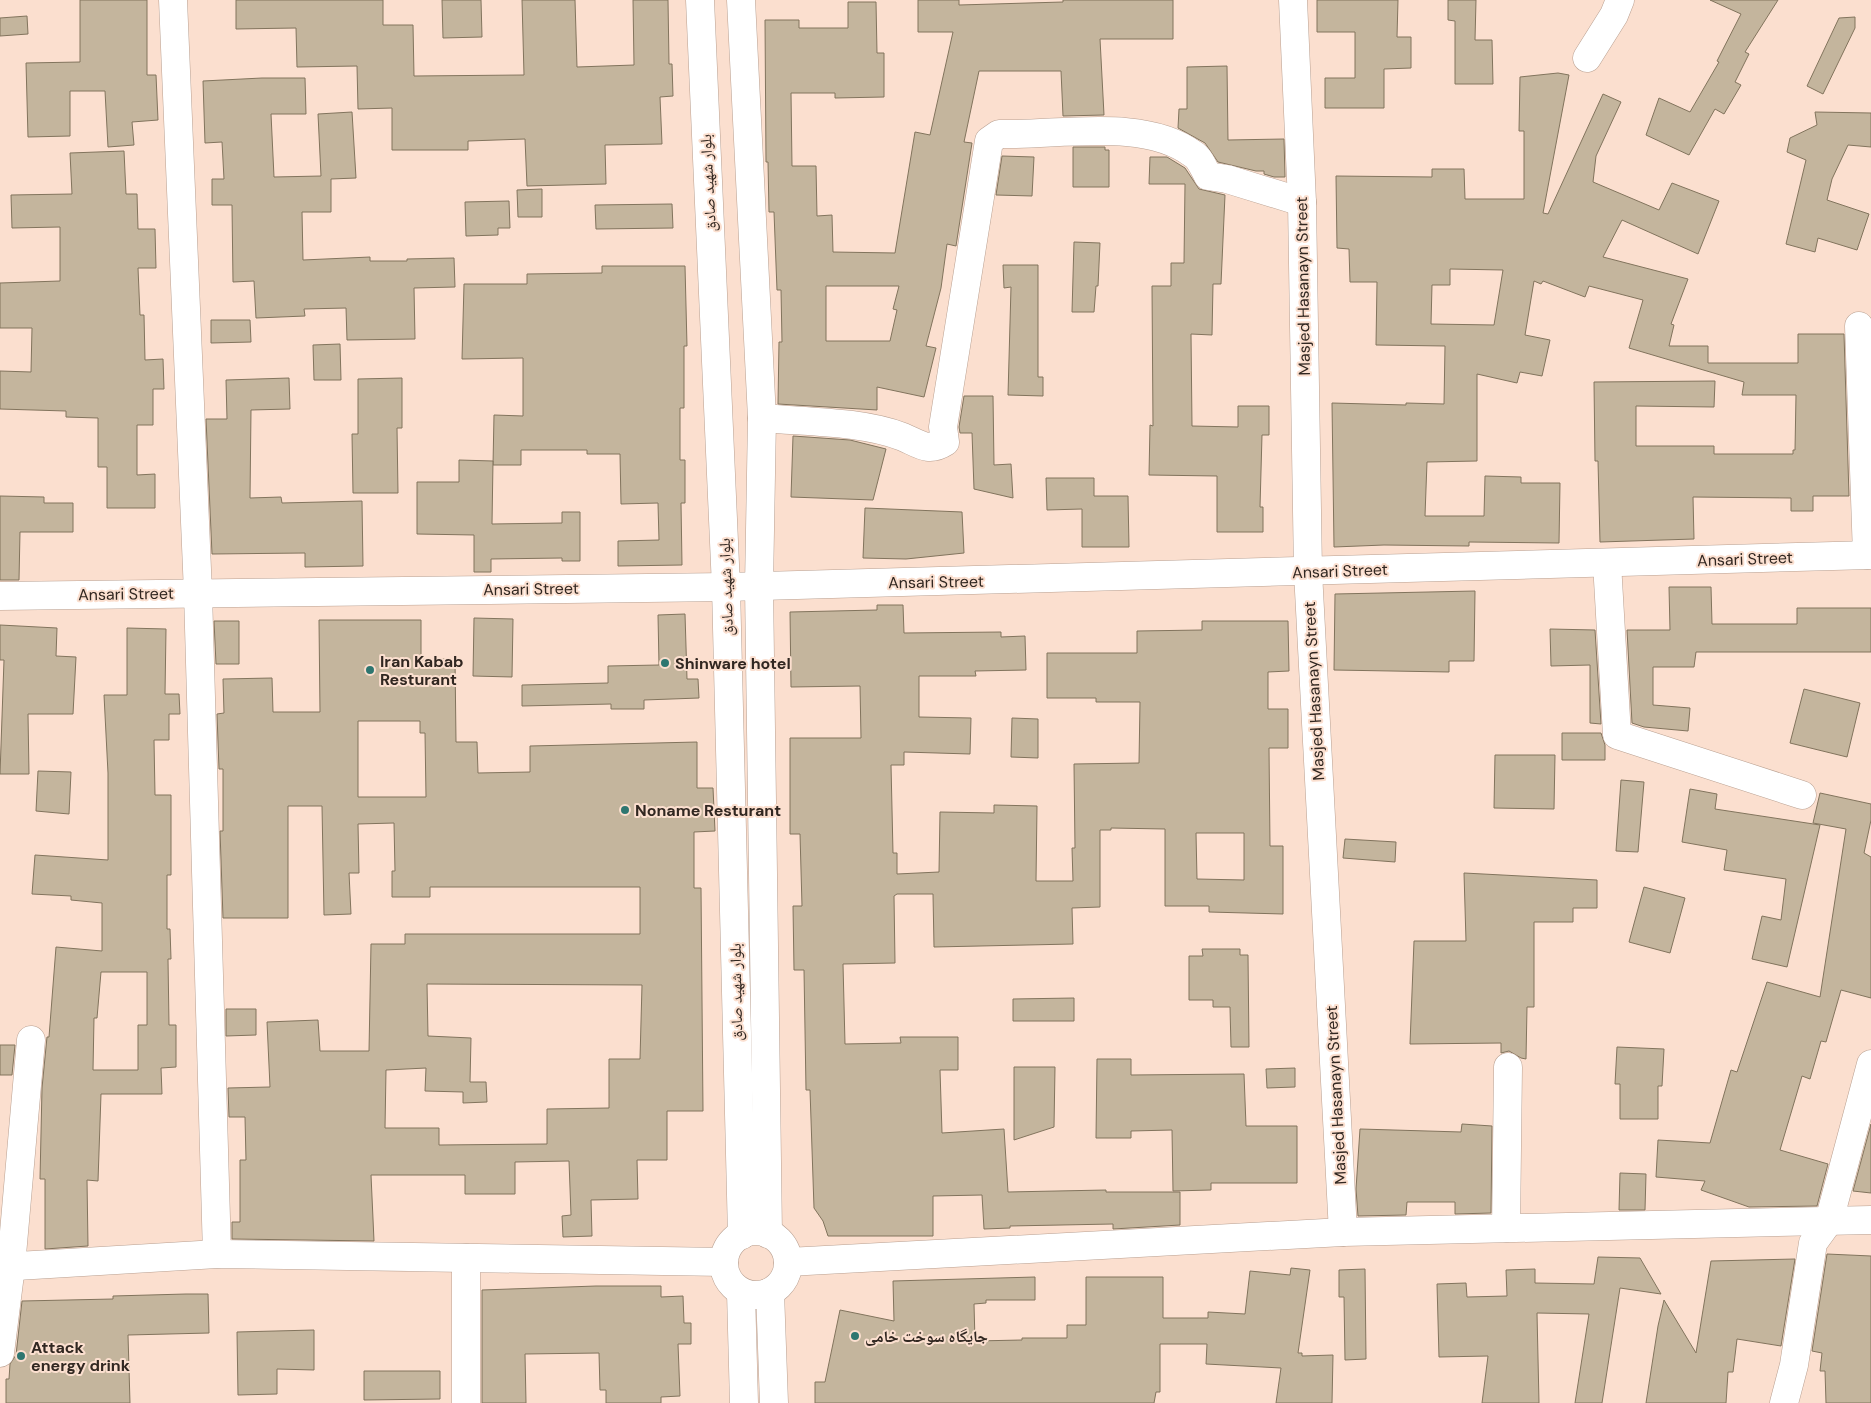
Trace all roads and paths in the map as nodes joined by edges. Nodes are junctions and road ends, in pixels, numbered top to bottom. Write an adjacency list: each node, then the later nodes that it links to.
1 (173, 0): 15 (street)
2 (700, 0): 14 (street, بلوار شهید صادق)
3 (740, 0): 9 (street, بلوار شهید صادق)
4 (1293, 0): 7 (street, Masjed Hasanayn Street)
5 (1620, 0): 6 (street)
6 (1587, 58)
7 (1302, 202): 9 (street); 12 (street, Masjed Hasanayn Street)
8 (1859, 326): 10 (street)
9 (762, 418): 13 (street, بلوار شهید صادق)
10 (1869, 555): 11 (street, Ansari Street)
11 (1607, 563): 12 (street, Ansari Street); 17 (street)
12 (1308, 572): 13 (street, Ansari Street); 24 (street, Masjed Hasanayn Street)
13 (759, 586): 14 (street, Ansari Street); 25 (street, بلوار شهید صادق)
14 (726, 587): 15 (street, Ansari Street); 26 (street, بلوار شهید صادق)
15 (198, 593): 16 (street, Ansari Street); 27 (street)
16 (0, 596)
17 (1802, 795)
18 (31, 1040): 31 (street)
19 (1871, 1064): 21 (street)
20 (1508, 1067): 23 (street)
21 (1829, 1220): 22 (street); 23 (street); 38 (street)
22 (1871, 1220)
23 (1506, 1228): 24 (street)
24 (1343, 1232): 30 (street)
25 (768, 1234): 26 (street); 30 (street)
26 (742, 1235): 29 (street)
27 (216, 1254): 28 (street); 31 (street)
28 (466, 1258): 29 (street); 35 (street)
29 (724, 1262): 32 (street)
30 (788, 1262): 33 (street)
31 (6, 1266): 34 (street)
32 (741, 1292): 33 (street); 36 (street)
33 (770, 1292): 37 (street)
34 (0, 1352)
35 (466, 1403)
36 (744, 1403)
37 (774, 1403)
38 (1784, 1403)

